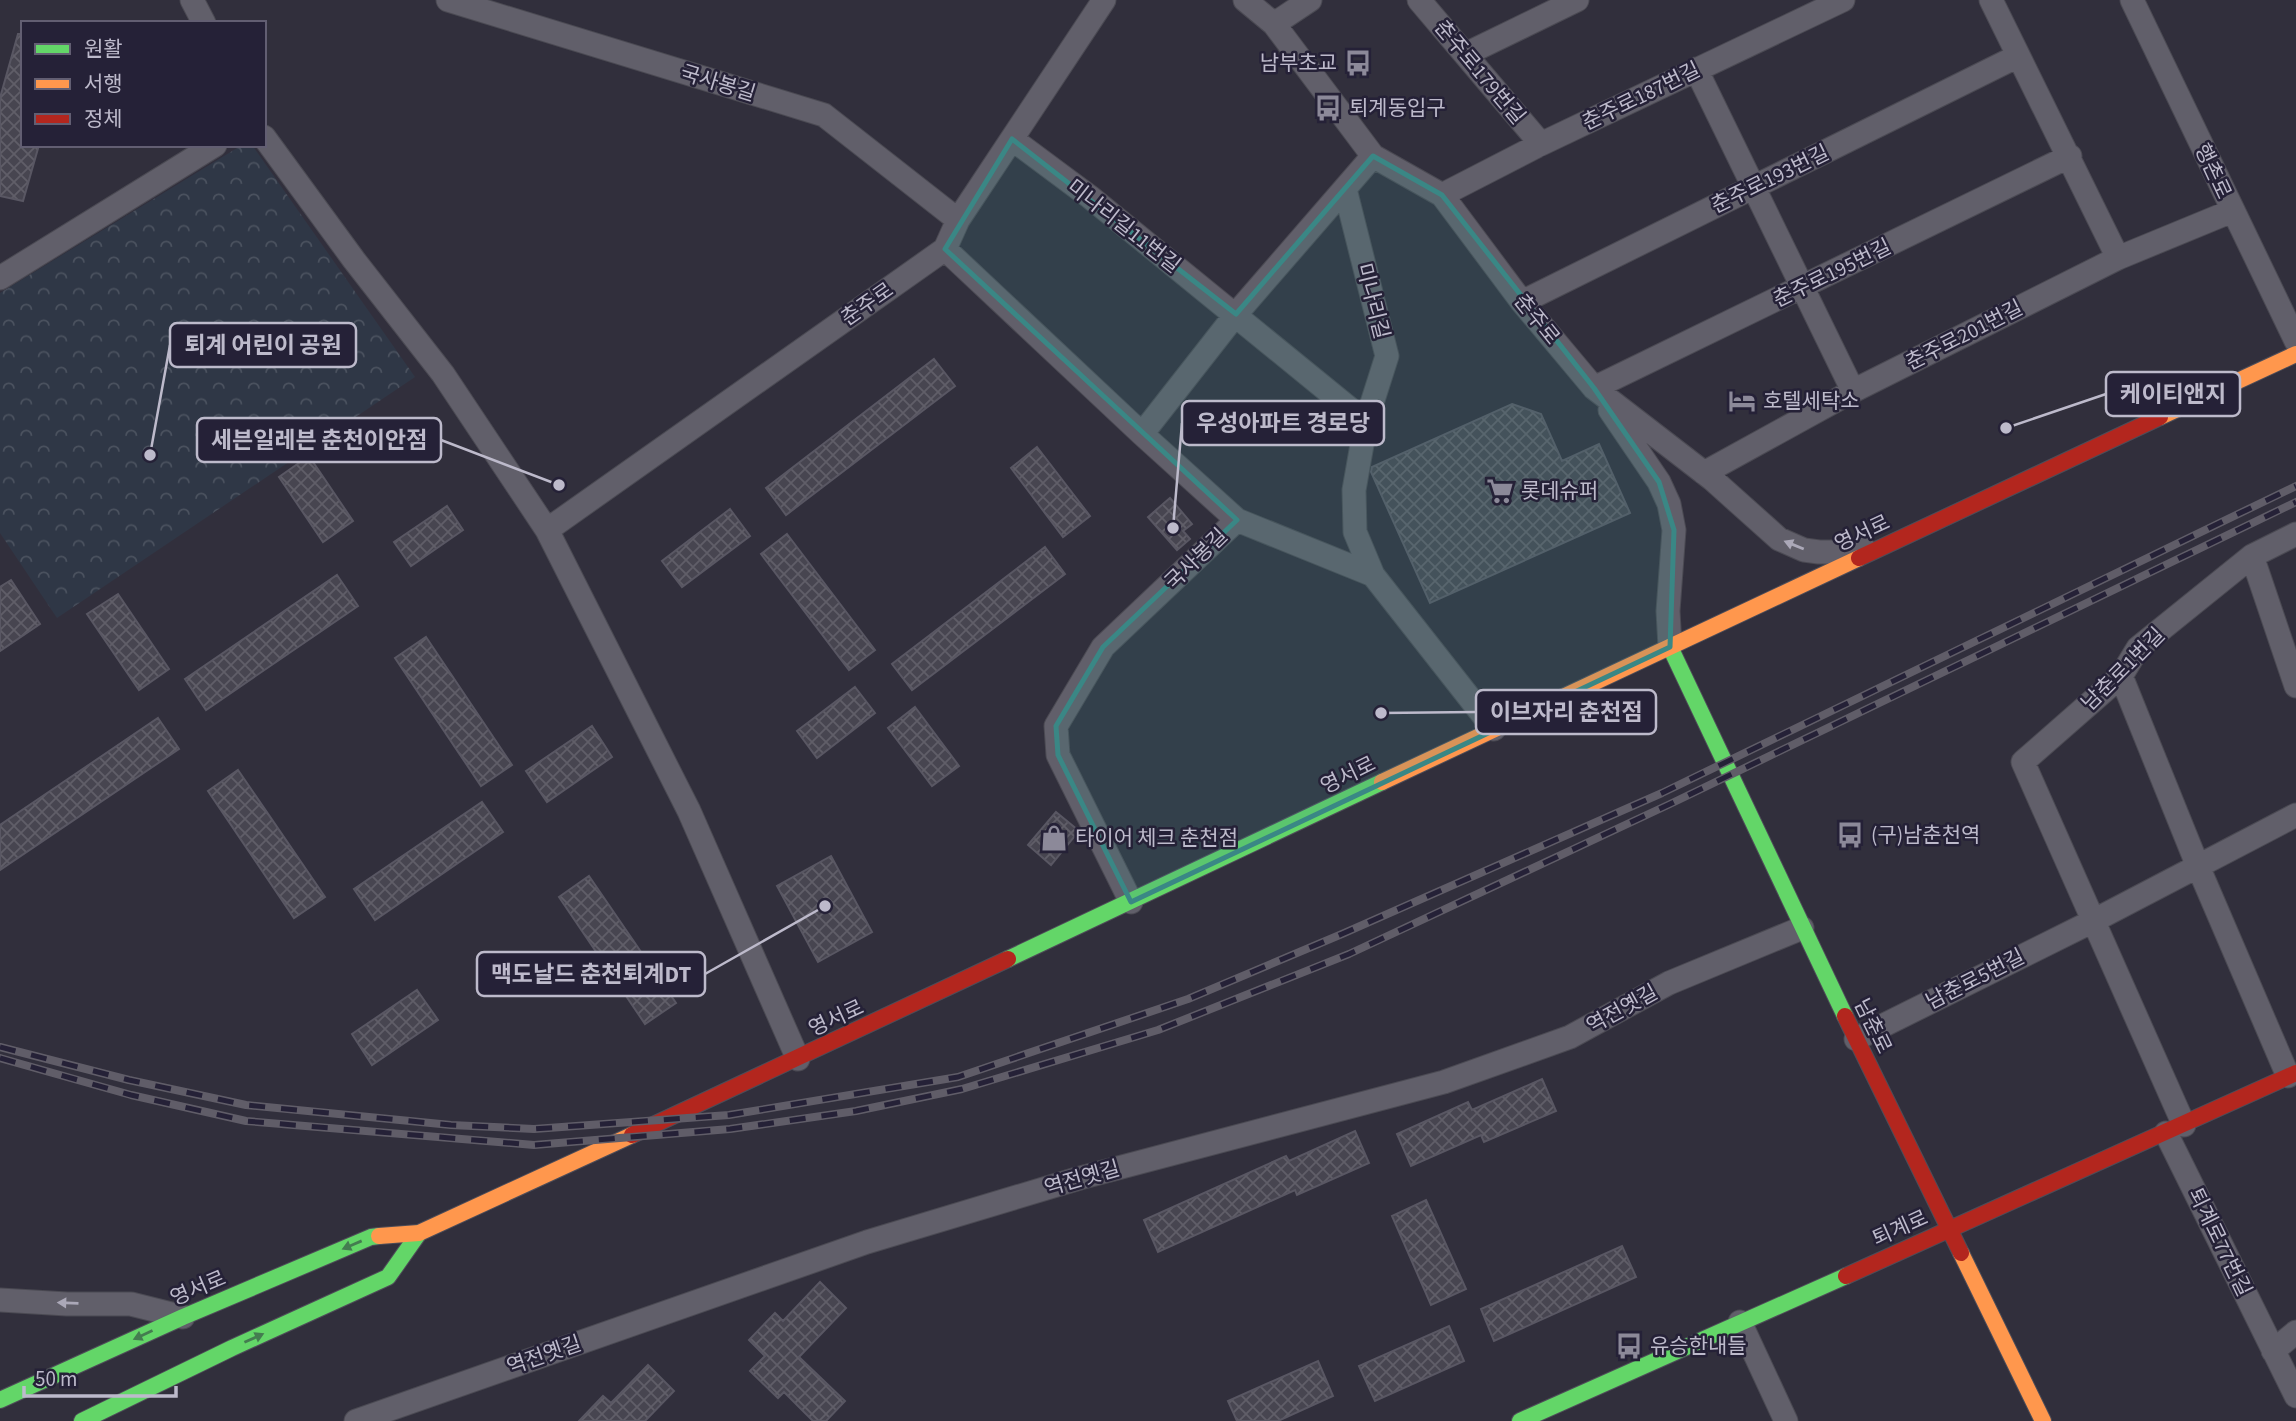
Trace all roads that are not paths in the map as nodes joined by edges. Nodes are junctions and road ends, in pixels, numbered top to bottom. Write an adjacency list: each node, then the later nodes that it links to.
1 (192, 0): 11 (street)
2 (448, 0): 26 (street, 국사봉길)
3 (1104, 0): 16 (street, 춘주로)
4 (1245, 0): 12 (street, 춘주로)
5 (1310, 0): 12 (street)
6 (1419, 0): 13 (street, 춘주로179번길)
7 (1577, 0): 13 (street)
8 (1843, 0): 15 (street, 춘주로187번길)
9 (1991, 0): 14 (street)
10 (2132, 0): 25 (street, 행촌로)
11 (203, 21)
12 (1275, 24): 20 (street, 춘주로)
13 (1466, 54): 18 (street, 춘주로179번길)
14 (2018, 56): 21 (street); 22 (street, 춘주로193번길)
15 (1696, 69): 18 (street, 춘주로187번길); 22 (street)
16 (1012, 139): 26 (street, 춘주로); 32 (street, 미나리길11번길)
17 (266, 140): 41 (street)
18 (1541, 144): 24 (street, 춘주로187번길)
19 (212, 147): 29 (street)
20 (1373, 156): 23 (street); 24 (street, 춘주로)
21 (2070, 156): 28 (street); 30 (street, 춘주로195번길)
22 (1753, 187): 30 (street); 31 (street, 춘주로193번길)
23 (1345, 189): 32 (street); 37 (street, 미나리길)
24 (1442, 195): 31 (street, 춘주로)
25 (2232, 211): 28 (street, 춘주로201번길); 33 (street, 행촌로)
26 (958, 220): 27 (street, 춘주로)
27 (945, 248): 38 (street, 국사봉길); 41 (street, 춘주로)
28 (2118, 258): 36 (street, 춘주로201번길)
29 (0, 278)
30 (1803, 288): 35 (street, 춘주로195번길); 36 (street)
31 (1522, 302): 35 (street, 춘주로)
32 (1236, 314): 37 (street, 미나리길11번길); 38 (street)
33 (2296, 341)
34 (2296, 354): 43 (street, 영서로)
35 (1594, 388): 39 (street, 춘주로); 46 (street)
36 (1853, 391): 39 (street, 춘주로201번길)
37 (1366, 422): 45 (street, 미나리길)
38 (1142, 434): 40 (street, 국사봉길)
39 (1704, 473): 43 (street, 춘주로, one-way to 39)
40 (1237, 520): 45 (street); 52 (street, 국사봉길)
41 (547, 530): 56 (street)
42 (2296, 534): 44 (street, 남춘로1번길)
43 (1885, 545): 46 (street, 영서로)
44 (2252, 556): 47 (street, 남춘로1번길); 48 (street)
45 (1373, 575): 49 (street, 미나리길)
46 (1670, 647): 49 (street, 영서로); 54 (street, 남춘로)
47 (2121, 676): 51 (street); 53 (street, 남춘로1번길)
48 (2296, 686)
49 (1493, 729): 52 (street, 영서로)
50 (2296, 814): 51 (street, 남춘로5번길)
51 (2197, 864): 53 (street, 남춘로5번길); 57 (street)
52 (1131, 902): 56 (street, 영서로)
53 (2095, 919): 55 (street, 남춘로5번길); 58 (street)
54 (1802, 928): 55 (street, 남춘로); 69 (street, 역전옛길)
55 (1856, 1039): 59 (street, 남춘로)
56 (799, 1059): 60 (street, 영서로)
57 (2292, 1074): 58 (street, 퇴계로)
58 (2175, 1129): 59 (street, 퇴계로); 65 (street, 퇴계로77번길)
59 (1950, 1229): 63 (street, 퇴계로); 72 (street, 남춘로)
60 (419, 1233): 62 (street, 영서로, one-way to 62); 68 (street, one-way to 60)
61 (0, 1300): 62 (street, one-way to 61)
62 (183, 1317): 67 (street, 영서로, one-way to 67)
63 (1740, 1322): 70 (street, 퇴계로); 71 (street)
64 (2296, 1332): 65 (street)
65 (2273, 1351): 66 (street, 퇴계로77번길)
66 (2296, 1396)
67 (0, 1400)
68 (82, 1421)
69 (356, 1421)
70 (1520, 1421)
71 (1786, 1421)
72 (2043, 1421)

